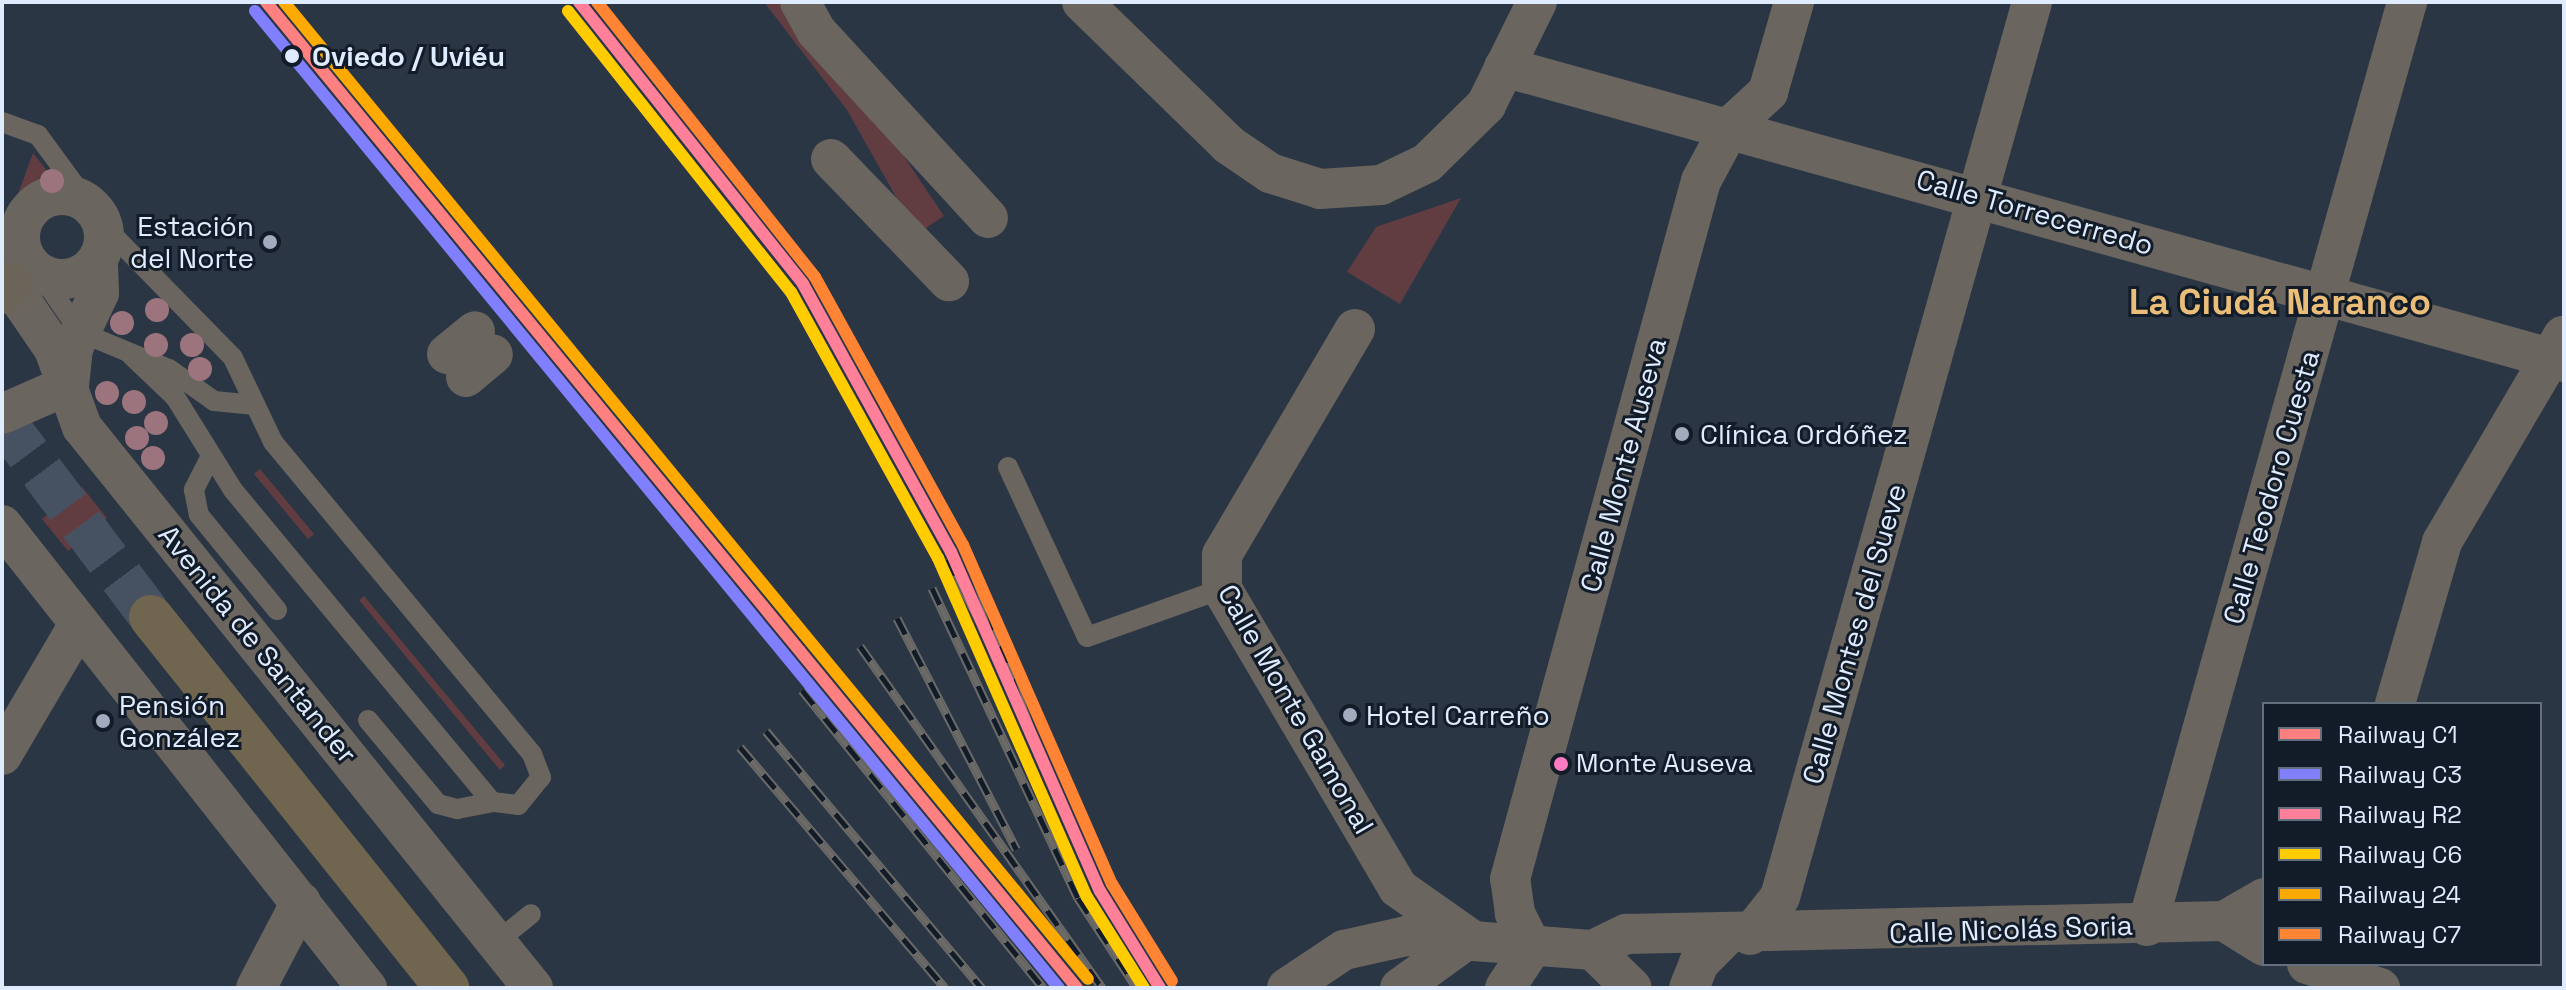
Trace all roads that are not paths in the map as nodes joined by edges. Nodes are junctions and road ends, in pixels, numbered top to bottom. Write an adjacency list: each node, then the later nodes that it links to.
1 (800, 2): 12 (street)
2 (1082, 2): 7 (street)
3 (1537, 2): 7 (street)
4 (1794, 2): 9 (street, Calle Monte Auseva)
5 (2032, 2): 11 (street, Calle Montes del Sueve)
6 (2407, 2): 16 (street, Calle Teodoro Cuesta)
7 (1504, 67): 9 (street, Calle Torrecerredo)
8 (2, 122): 13 (lane)
9 (1730, 127): 11 (street, Calle Torrecerredo); 44 (street, Calle Monte Auseva)
10 (831, 159): 15 (street)
11 (1977, 197): 16 (street, Calle Torrecerredo); 40 (street, Calle Montes del Sueve)
12 (988, 218)
13 (96, 229): 14 (street); 14 (street); 18 (street); 22 (lane)
14 (17, 277): 18 (lane); 21 (street, Avenida de Santander)
15 (949, 281)
16 (2325, 296): 19 (street, Calle Torrecerredo); 39 (street, Calle Teodoro Cuesta)
17 (1355, 329): 27 (street, Calle Monte Gamonal)
18 (80, 332): 20 (lane); 21 (street)
19 (2559, 351): 31 (street)
20 (130, 354): 22 (lane); 24 (lane)
21 (60, 389): 23 (street); 42 (street, Avenida de Santander)
22 (255, 405): 34 (lane)
23 (2, 414)
24 (211, 456): 28 (lane); 34 (lane)
25 (1008, 467): 27 (lane)
26 (2, 525): 30 (street)
27 (1222, 589): 41 (street, Calle Monte Gamonal)
28 (277, 610)
29 (151, 617): 49 (highway)
30 (78, 626): 33 (street); 36 (street)
31 (2396, 702)
32 (368, 720): 34 (lane)
33 (2, 755)
34 (492, 802)
35 (2262, 899): 38 (street)
36 (301, 902): 47 (street); 48 (street)
37 (531, 914): 42 (lane)
38 (2224, 921): 39 (street, Calle Nicolás Soria); 43 (street)
39 (2147, 926): 40 (street, Calle Nicolás Soria)
40 (1739, 935): 45 (street, Calle Nicolás Soria); 55 (street, Calle Montes del Sueve)
41 (1469, 938): 44 (street, Calle Nicolás Soria); 51 (street, Calle Nicolás Soria); 52 (street)
42 (499, 940): 50 (street, Avenida de Santander)
43 (2262, 945)
44 (1532, 947): 45 (street, Calle Nicolás Soria); 53 (street)
45 (1593, 950): 54 (street)
46 (2313, 966): 56 (street)
47 (256, 988)
48 (367, 988)
49 (447, 988)
50 (533, 988)
51 (1287, 988)
52 (1400, 988)
53 (1505, 988)
54 (1632, 988)
55 (1689, 988)
56 (2380, 988)

